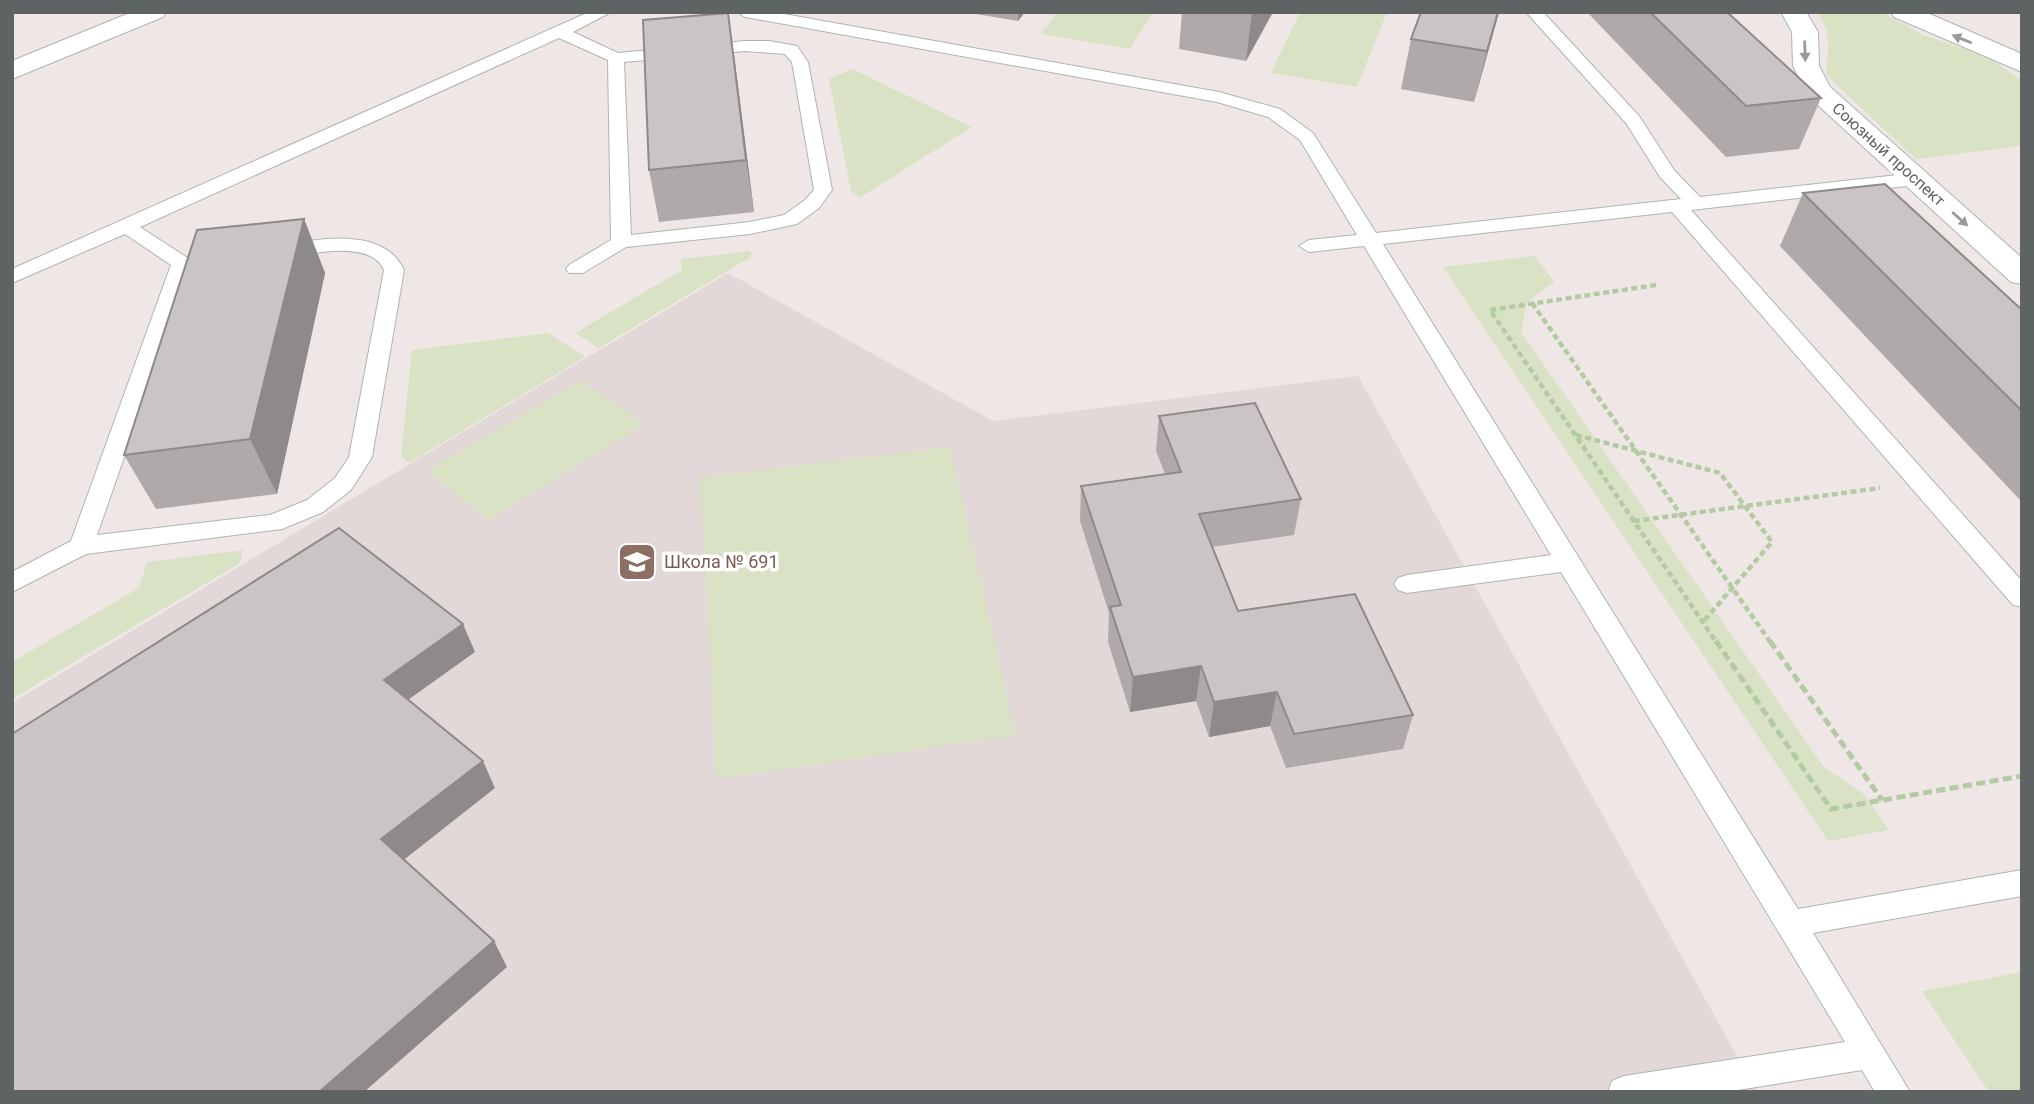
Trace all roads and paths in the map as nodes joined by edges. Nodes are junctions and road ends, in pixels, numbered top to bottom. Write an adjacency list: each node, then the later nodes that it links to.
1 (154, 12): 10 (street)
2 (603, 12): 7 (lane)
3 (745, 12): 14 (lane)
4 (1534, 12): 12 (lane)
5 (1793, 12): 11 (street, Союзный проспект, one-way to 11)
6 (1903, 12): 9 (street, one-way to 6)
7 (560, 32): 8 (lane); 13 (lane)
8 (616, 58): 15 (lane); 15 (lane)
9 (2022, 64)
10 (12, 71)
11 (1916, 180): 12 (lane); 19 (street, Союзный проспект, one-way to 19)
12 (1686, 204): 14 (lane); 25 (lane)
13 (126, 226): 17 (lane); 20 (lane)
14 (1372, 239): 16 (lane); 30 (lane)
15 (621, 242): 18 (lane)
16 (1309, 246)
17 (182, 263): 29 (lane); 29 (lane)
18 (576, 269)
19 (2022, 275)
20 (12, 277)
21 (1656, 285): 22 (path)
22 (1532, 303): 23 (path); 24 (path)
23 (1575, 434): 24 (path); 28 (path)
24 (1635, 450): 26 (path); 27 (path)
25 (1920, 482): 26 (path); 34 (lane)
26 (1745, 506): 27 (path); 33 (path)
27 (1681, 515): 28 (path); 33 (path)
28 (1634, 521): 35 (path)
29 (81, 546): 31 (lane)
30 (1569, 562): 32 (lane); 39 (lane)
31 (12, 583)
32 (1407, 584)
33 (1732, 587): 35 (path); 37 (path)
34 (2022, 598)
35 (1703, 622): 37 (path)
36 (2022, 776): 37 (path)
37 (1882, 800)
38 (2022, 883): 39 (lane)
39 (1789, 924): 40 (lane)
40 (1871, 1053): 41 (lane); 42 (lane)
41 (1624, 1092)
42 (1894, 1092)

